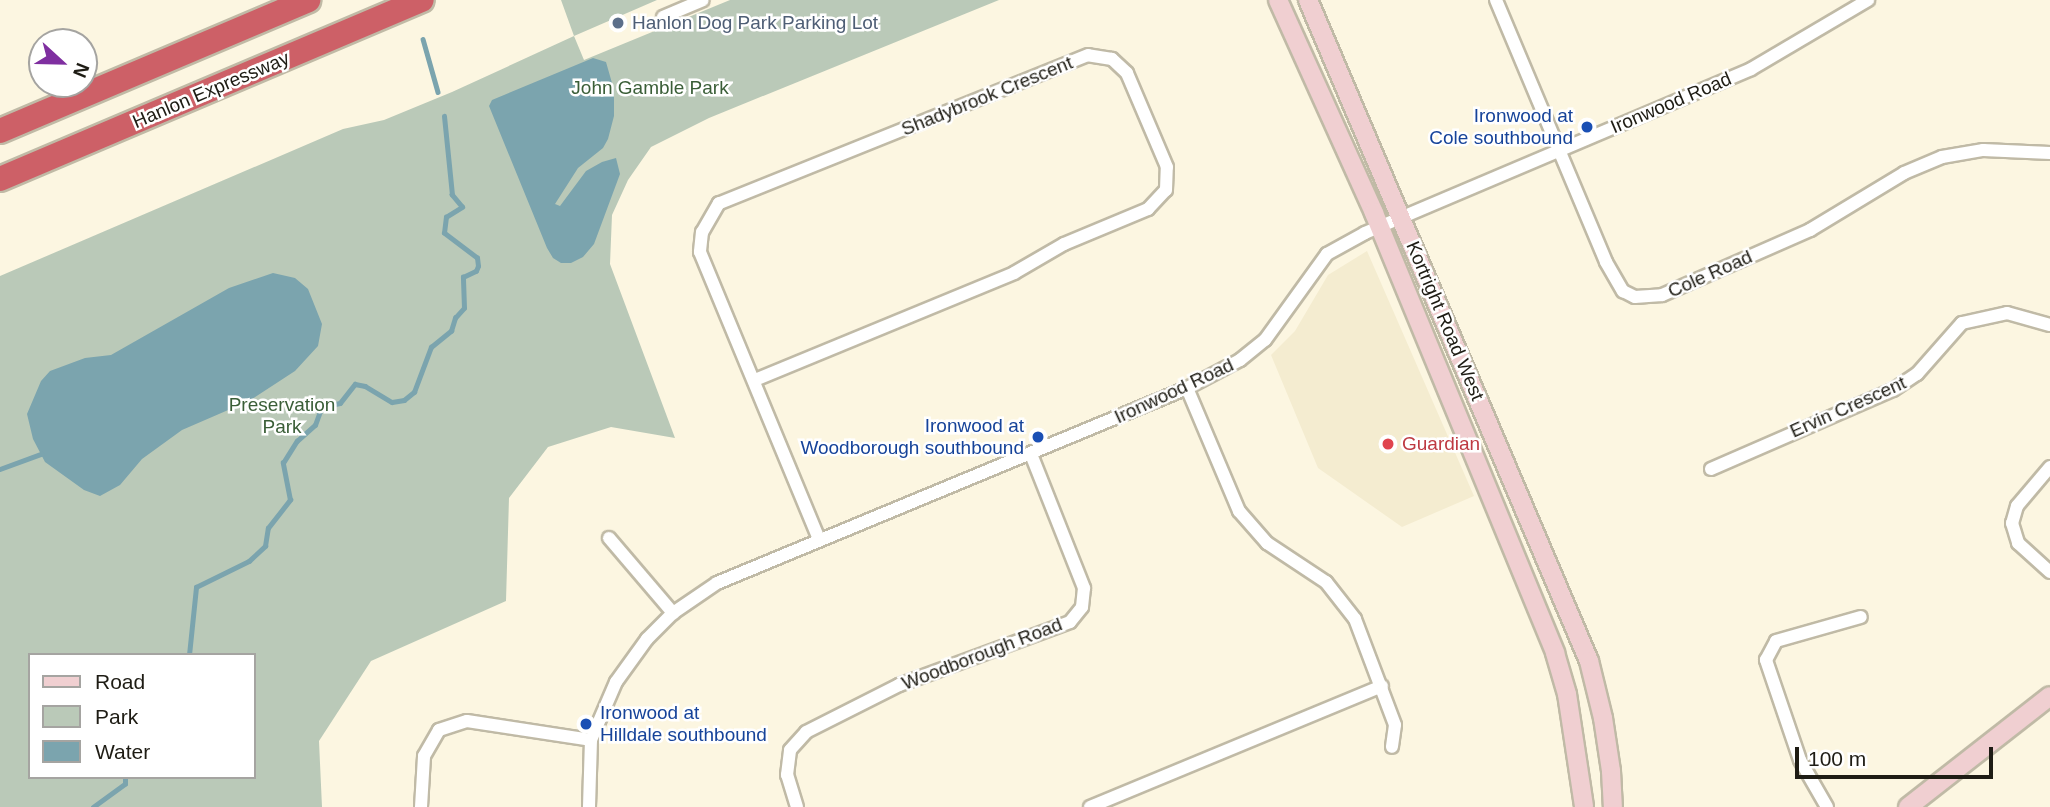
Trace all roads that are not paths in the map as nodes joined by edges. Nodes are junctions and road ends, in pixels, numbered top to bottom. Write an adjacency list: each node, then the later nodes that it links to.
1 (308, 0): 9 (highway)
2 (422, 0): 12 (highway, Hanlon Expressway)
3 (703, 0): 8 (street)
4 (1278, 0): 14 (street, Kortright Road West)
5 (1308, 0): 13 (street, Kortright Road West)
6 (1496, 0): 10 (street, Cole Road)
7 (1868, 0): 10 (street, Ironwood Road)
8 (663, 17)
9 (0, 131)
10 (1558, 151): 11 (street, Cole Road); 13 (street, Ironwood Road)
11 (2050, 153)
12 (0, 179)
13 (1402, 218): 14 (street, Ironwood Road); 35 (street, Kortright Road West)
14 (1379, 228): 17 (street, Ironwood Road); 34 (street, Kortright Road West)
15 (2050, 325): 20 (street, Ervin Crescent)
16 (755, 380): 16 (street, Shadybrook Crescent); 22 (street, Shadybrook Crescent)
17 (1187, 388): 18 (street, Ironwood Road); 26 (street)
18 (1031, 454): 22 (street, Ironwood Road); 32 (street, Woodborough Road)
19 (2050, 467): 23 (street)
20 (1711, 469)
21 (610, 538): 24 (street)
22 (819, 539): 24 (street, Ironwood Road)
23 (2050, 572)
24 (673, 613): 28 (street, Ironwood Road)
25 (1861, 617): 36 (street)
26 (1382, 687): 29 (street); 33 (street)
27 (2050, 696): 37 (street)
28 (591, 740): 30 (street); 31 (street, Ironwood Road)
29 (1392, 747)
30 (421, 807)
31 (589, 807)
32 (797, 807)
33 (1090, 807)
34 (1584, 807)
35 (1613, 807)
36 (1826, 807)
37 (1908, 807)

